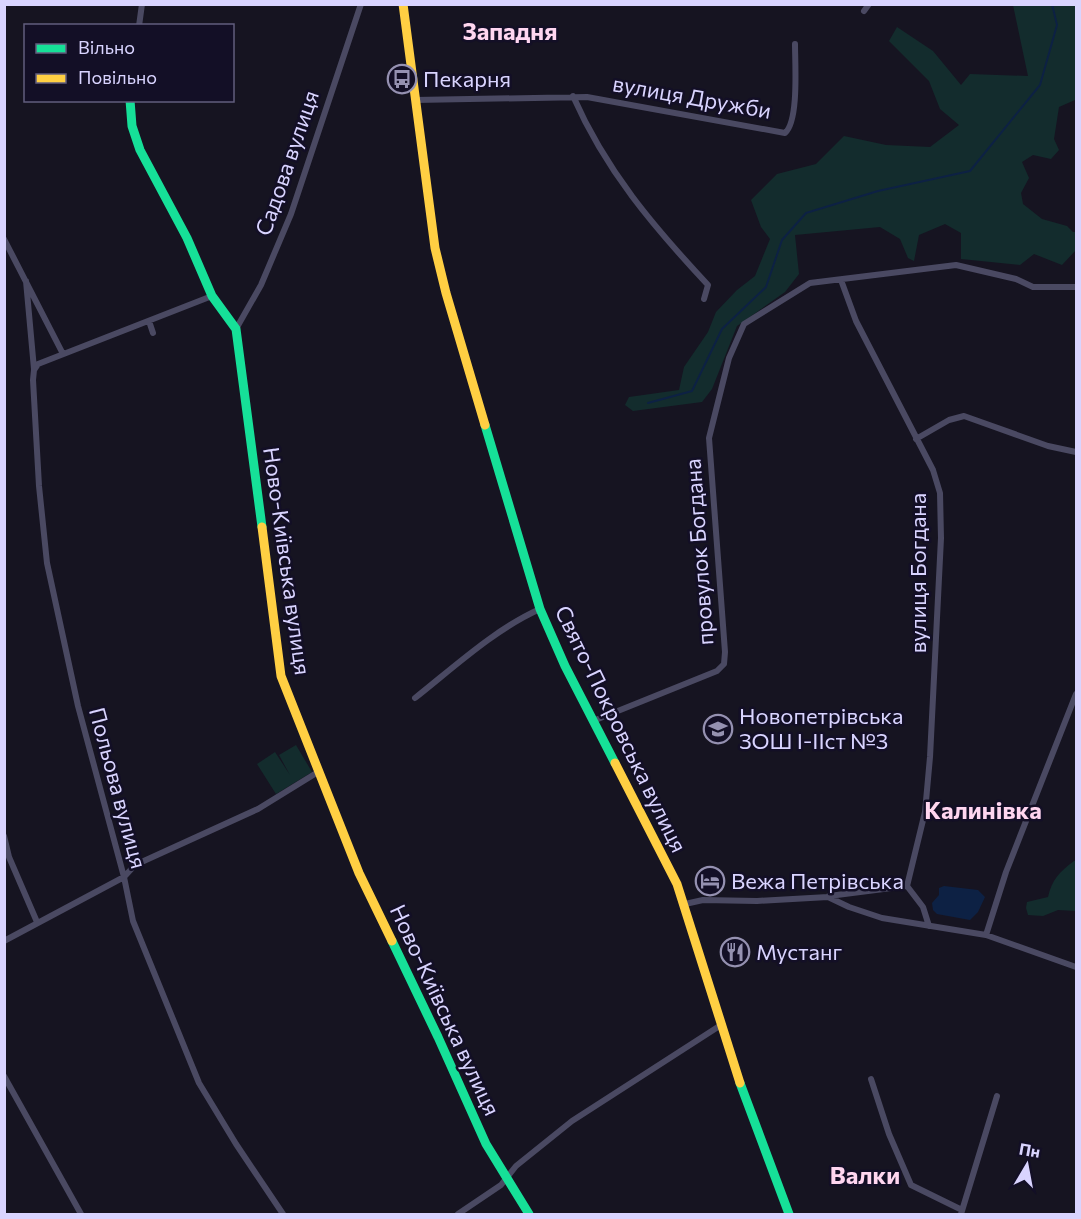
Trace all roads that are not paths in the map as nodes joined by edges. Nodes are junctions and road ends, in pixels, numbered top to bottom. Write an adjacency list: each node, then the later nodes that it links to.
1 (142, 4): 6 (street)
2 (360, 4): 18 (street, Садова вулиця)
3 (403, 4): 9 (main road, Свято-Покровська вулиця)
4 (869, 4): 5 (street)
5 (864, 11)
6 (139, 24)
7 (795, 44): 8 (street, вулиця Дружби)
8 (573, 96): 9 (street, вулиця Дружби); 16 (street)
9 (415, 100): 24 (main road, Свято-Покровська вулиця)
10 (130, 102): 15 (main road, Ново-Київська вулиця)
11 (4, 239): 12 (street)
12 (25, 277): 20 (street); 21 (street, Польова вулиця)
13 (841, 280): 14 (street); 22 (street, вулиця Богдана); 27 (street, провулок Богдана)
14 (1077, 287)
15 (212, 296): 17 (street); 18 (main road, Ново-Київська вулиця)
16 (704, 299)
17 (148, 321): 19 (street); 20 (street)
18 (236, 329): 28 (main road, Ново-Київська вулиця)
19 (153, 333)
20 (63, 354): 21 (street)
21 (34, 370): 30 (street, Польова вулиця)
22 (916, 439): 23 (street); 31 (street, вулиця Богдана)
23 (1077, 452)
24 (540, 609): 26 (street); 27 (main road, Свято-Покровська вулиця)
25 (1077, 694): 36 (street)
26 (415, 698)
27 (593, 721): 33 (main road, Свято-Покровська вулиця)
28 (318, 772): 30 (street); 43 (main road, Ново-Київська вулиця)
29 (4, 836): 34 (street)
30 (124, 877): 34 (street); 46 (street, Польова вулиця)
31 (907, 886): 32 (street); 35 (street)
32 (828, 897): 33 (street); 35 (street)
33 (685, 904): 39 (main road, Свято-Покровська вулиця)
34 (37, 922): 37 (street)
35 (929, 926): 36 (street)
36 (986, 935): 38 (street)
37 (4, 940)
38 (1077, 967)
39 (721, 1025): 43 (street); 49 (main road, Свято-Покровська вулиця)
40 (4, 1076): 45 (street)
41 (871, 1079): 44 (street)
42 (997, 1096): 44 (street)
43 (506, 1179): 47 (street); 48 (main road, Ново-Київська вулиця)
44 (962, 1212)
45 (81, 1215)
46 (283, 1215)
47 (458, 1215)
48 (529, 1215)
49 (789, 1215)

